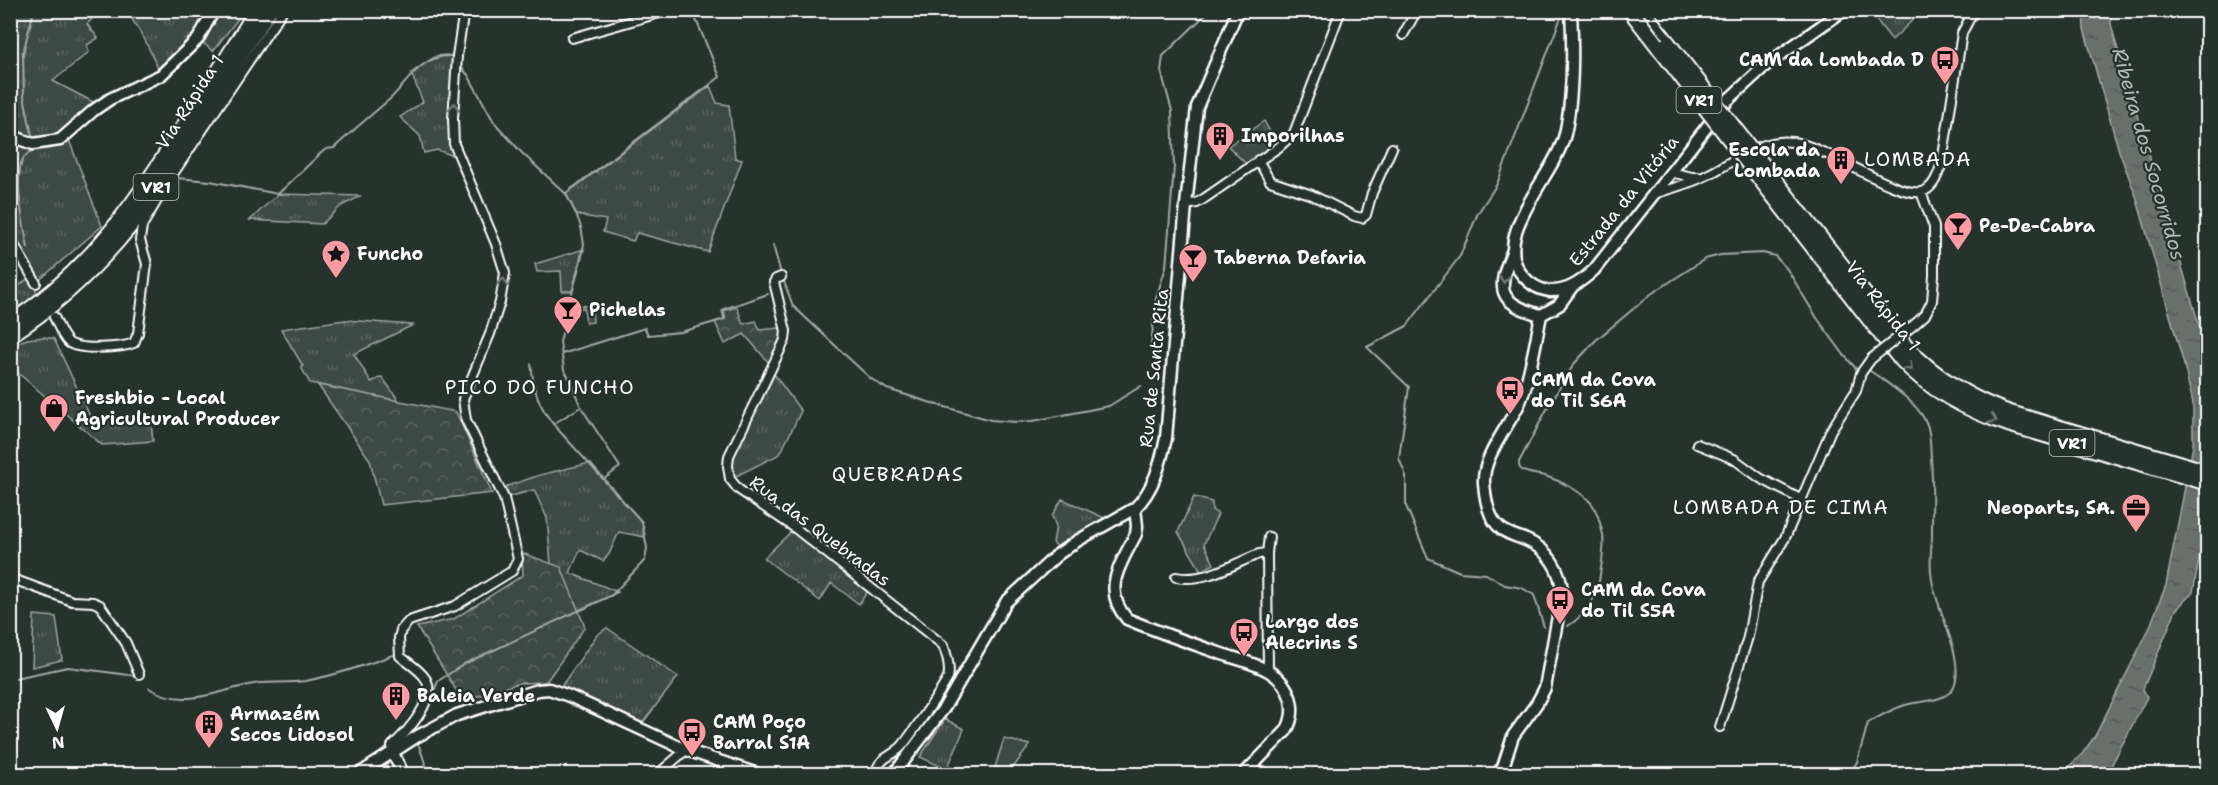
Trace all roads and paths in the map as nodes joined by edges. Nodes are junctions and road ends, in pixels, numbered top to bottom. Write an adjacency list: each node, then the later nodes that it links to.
1 (214, 10): 17 (street)
2 (257, 10): 37 (highway, Via Rápida 1 / VR1)
3 (269, 10): 38 (highway, Via Rápida 1 / VR1)
4 (283, 10): 36 (street)
5 (464, 10): 53 (street, one-way to 5)
6 (670, 10): 16 (street)
7 (1238, 10): 27 (street, Rua de Santa Rita)
8 (1341, 10): 20 (street)
9 (1417, 10): 15 (street)
10 (1571, 10): 29 (street)
11 (1630, 10): 24 (highway, Via Rápida 1 / VR1, bridge)
12 (1642, 10): 24 (highway, Via Rápida 1 / VR1, bridge)
13 (1844, 10): 19 (street, Estrada da Vitória)
14 (1974, 10): 25 (street)
15 (1403, 35)
16 (572, 38)
17 (10, 135)
18 (1392, 148): 20 (street)
19 (1683, 156): 21 (street, Estrada da Vitória); 22 (street)
20 (1258, 160): 27 (street)
21 (1670, 172): 22 (street); 26 (street, Estrada da Vitória)
22 (1686, 176): 23 (street)
23 (1705, 176): 25 (street); 26 (street)
24 (1773, 186): 39 (highway, Via Rápida 1 / VR1)
25 (1921, 192): 43 (street, bridge)
26 (1653, 194): 32 (street, Estrada da Vitória)
27 (1185, 205): 44 (street, Rua de Santa Rita)
28 (10, 229): 31 (street)
29 (1513, 250): 33 (street); 35 (street, one-way to 35)
30 (781, 277): 58 (street, Rua das Quebradas)
31 (36, 284)
32 (1572, 286): 33 (street, Estrada da Vitória); 34 (street)
33 (1548, 290): 34 (street)
34 (1551, 310): 35 (street)
35 (1541, 315): 61 (street)
36 (54, 317)
37 (10, 323)
38 (10, 335)
39 (1944, 388): 41 (highway, Via Rápida 1 / VR1); 42 (highway, Via Rápida 1 / VR1, one-way to 42)
40 (1697, 444): 43 (street)
41 (2208, 472)
42 (2208, 483)
43 (1802, 500): 51 (street)
44 (1135, 508): 49 (street); 59 (street)
45 (1269, 537): 46 (street)
46 (1267, 553): 47 (street); 49 (street)
47 (1176, 577)
48 (10, 578): 50 (street)
49 (1268, 670): 60 (street)
50 (139, 674)
51 (1720, 727)
52 (686, 750): 53 (street); 56 (street); 57 (street)
53 (393, 753): 54 (street); 55 (street)
54 (359, 774)
55 (403, 774)
56 (657, 774)
57 (758, 774)
58 (875, 774)
59 (894, 774)
60 (1244, 774)
61 (1497, 774)

